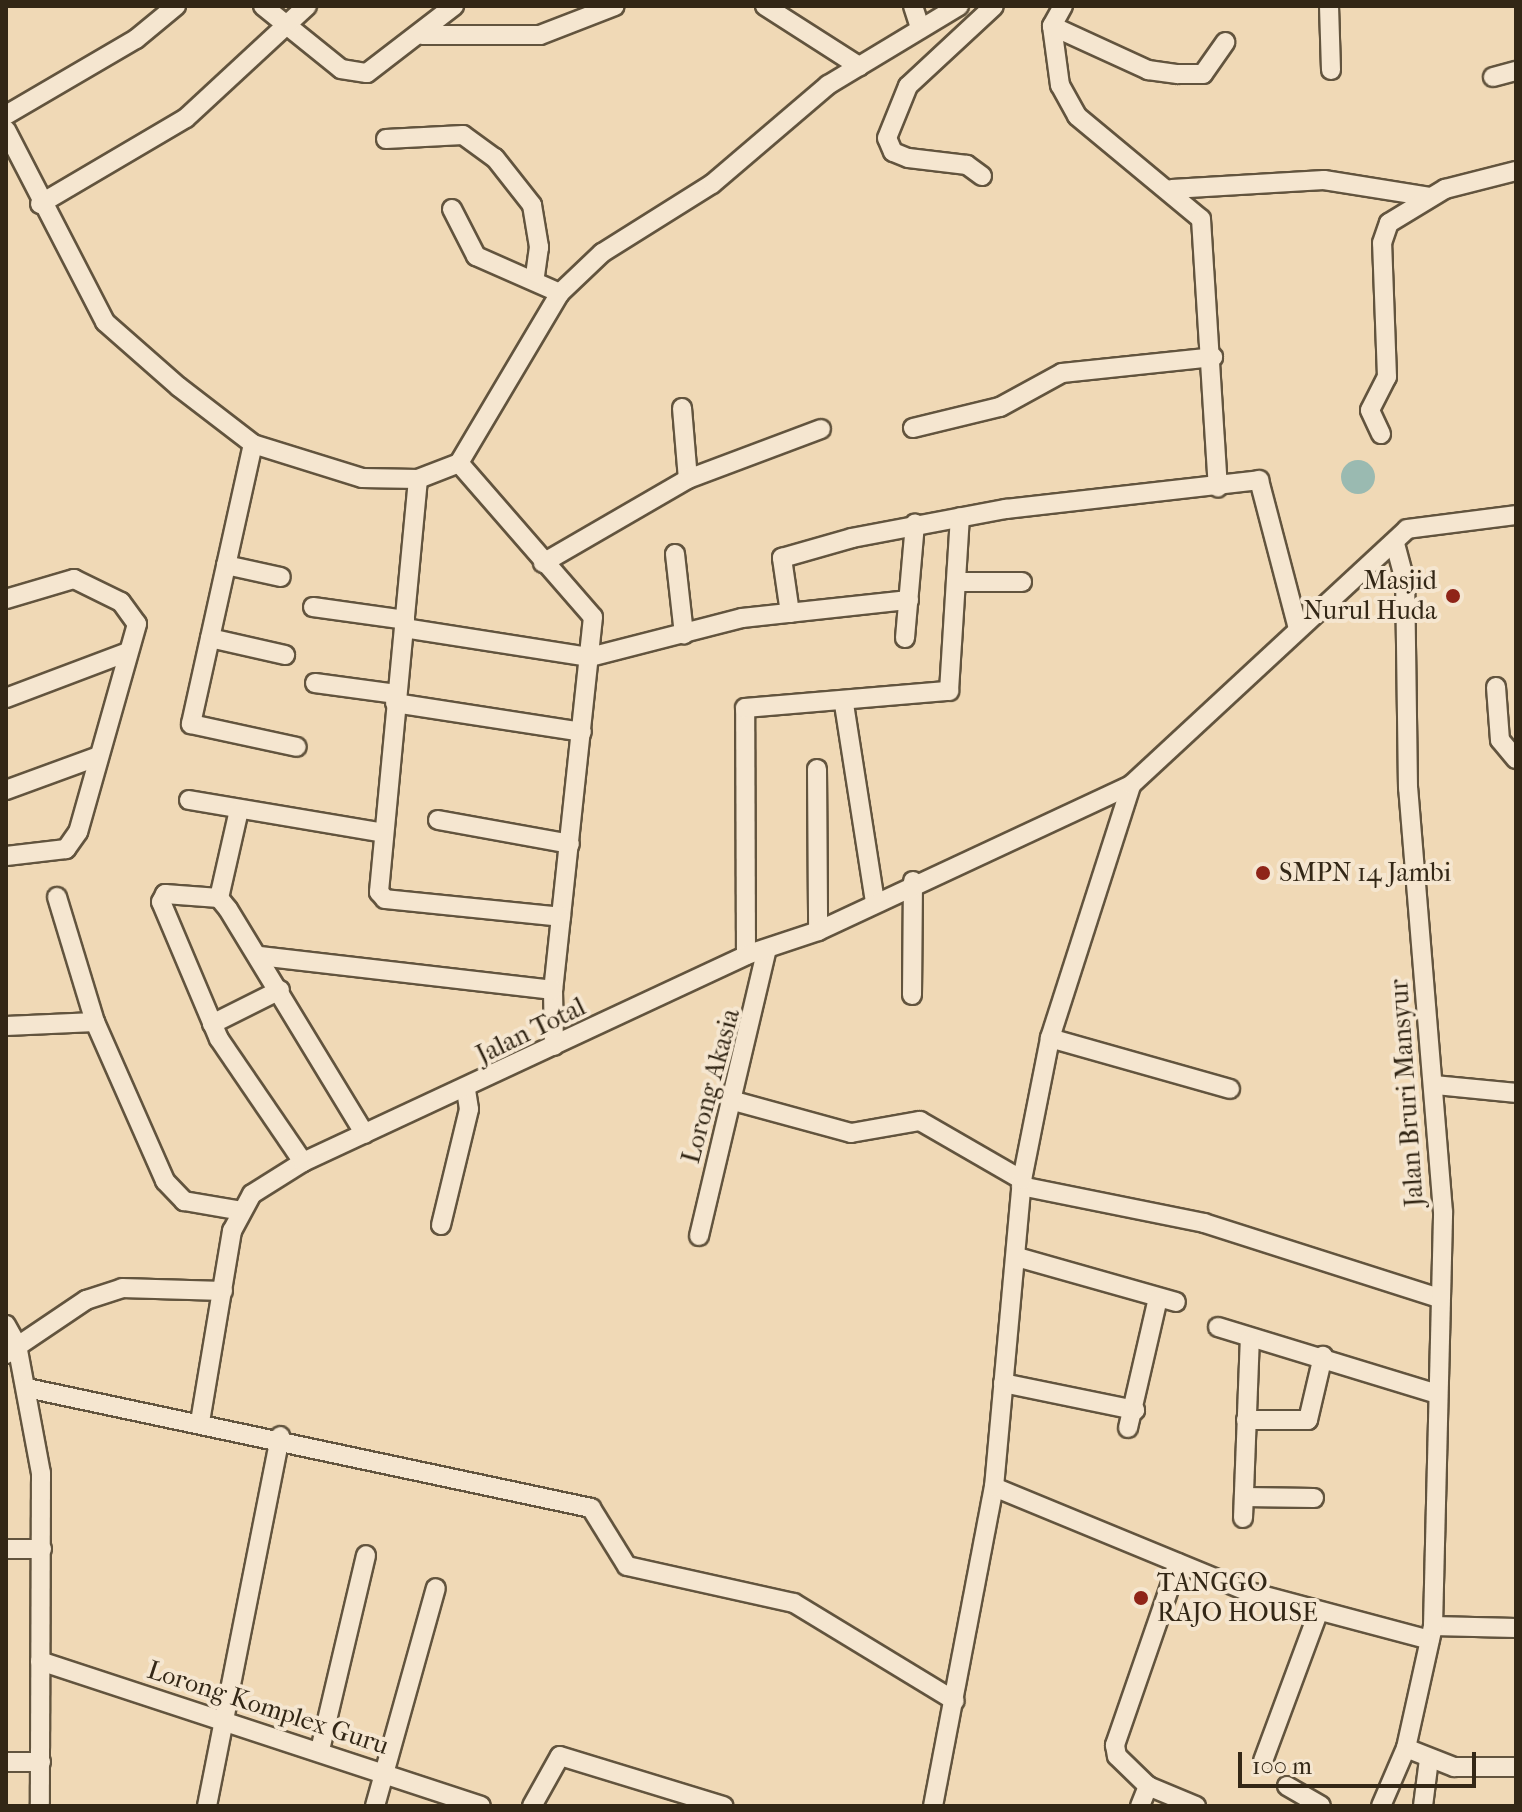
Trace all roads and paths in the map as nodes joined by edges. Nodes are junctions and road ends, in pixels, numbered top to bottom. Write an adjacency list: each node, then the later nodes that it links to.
1 (176, 6): 21 (street)
2 (263, 6): 13 (street)
3 (307, 6): 13 (street)
4 (454, 6): 15 (street)
5 (615, 6): 15 (street)
6 (765, 6): 17 (street)
7 (913, 6): 14 (street)
8 (959, 6): 14 (street)
9 (994, 6): 25 (street)
10 (1063, 6): 12 (street)
11 (1329, 6): 18 (street)
12 (1052, 26): 16 (street); 26 (street)
13 (285, 28): 15 (street); 28 (street)
14 (920, 28): 17 (street)
15 (422, 35)
16 (1225, 42)
17 (859, 66): 31 (street)
18 (1331, 70)
19 (1516, 71): 20 (street)
20 (1493, 77)
21 (6, 115)
22 (6, 130): 28 (street)
23 (386, 139): 30 (street)
24 (1516, 171): 27 (street)
25 (982, 176)
26 (1172, 189): 27 (street); 32 (street)
27 (1430, 197): 36 (street)
28 (40, 204): 37 (street)
29 (452, 209): 30 (street)
30 (534, 281): 31 (street)
31 (560, 293): 38 (street)
32 (1213, 357): 34 (street); 41 (street)
33 (682, 408): 40 (street)
34 (913, 428)
35 (821, 429): 40 (street)
36 (1381, 434)
37 (253, 444): 39 (street); 48 (street)
38 (459, 463): 39 (street); 47 (street)
39 (418, 479): 56 (street)
40 (688, 479): 47 (street)
41 (1218, 487): 43 (street); 57 (street)
42 (1516, 515): 45 (street)
43 (960, 517): 44 (street); 50 (street)
44 (915, 523): 53 (street); 55 (street)
45 (1395, 543): 57 (street); 99 (street, Jalan Bruri Mansyur)
46 (675, 554): 58 (street)
47 (543, 563): 63 (street)
48 (226, 565): 49 (street); 59 (street)
49 (281, 577)
50 (961, 582): 51 (street); 68 (street)
51 (1022, 582)
52 (6, 599): 61 (street)
53 (909, 600): 55 (street); 60 (street)
54 (313, 607): 56 (street)
55 (790, 613): 58 (street)
56 (405, 624): 63 (street); 67 (street)
57 (1297, 625): 74 (street)
58 (684, 634): 63 (street)
59 (210, 638): 62 (street); 70 (street)
60 (905, 638)
61 (125, 653): 66 (street); 71 (street)
62 (285, 655)
63 (590, 657): 69 (street)
64 (315, 683): 67 (street)
65 (1496, 687): 72 (street)
66 (6, 698)
67 (396, 699): 69 (street); 79 (street)
68 (844, 704): 85 (street); 89 (street)
69 (582, 732): 80 (street)
70 (297, 747)
71 (99, 756): 75 (street); 81 (street)
72 (1516, 759)
73 (817, 769): 87 (street)
74 (1131, 785): 82 (street, Jalan Total); 97 (street)
75 (6, 790)
76 (189, 800): 77 (street)
77 (239, 810): 79 (street); 84 (street)
78 (438, 820): 80 (street)
79 (379, 832): 86 (street)
80 (570, 844): 86 (street)
81 (6, 856)
82 (913, 881): 85 (street, Jalan Total); 93 (street)
83 (57, 897): 94 (street)
84 (219, 898): 90 (street); 95 (street)
85 (875, 901): 87 (street, Jalan Total)
86 (561, 917): 92 (street)
87 (818, 931): 88 (street, Jalan Total)
88 (767, 949): 89 (street, Jalan Total); 103 (street, Lorong Akasia)
89 (746, 955): 98 (street, Jalan Total)
90 (260, 956): 91 (street); 92 (street)
91 (280, 990): 95 (street); 104 (street)
92 (553, 990): 98 (street)
93 (912, 995)
94 (95, 1022): 96 (street); 107 (street)
95 (212, 1024): 105 (street)
96 (6, 1026)
97 (1050, 1038): 100 (street); 106 (street)
98 (554, 1046): 101 (street, Jalan Total)
99 (1435, 1085): 102 (street); 112 (street, Jalan Bruri Mansyur)
100 (1230, 1089)
101 (466, 1091): 104 (street, Jalan Total); 108 (street)
102 (1516, 1093)
103 (734, 1101): 106 (street); 109 (street, Lorong Akasia)
104 (365, 1134): 105 (street, Jalan Total)
105 (303, 1162): 107 (street, Jalan Total)
106 (1022, 1183): 110 (street); 112 (street)
107 (237, 1210): 111 (street)
108 (441, 1225)
109 (699, 1236)
110 (1017, 1257): 118 (street); 121 (street)
111 (223, 1291): 116 (street); 123 (street)
112 (1439, 1298): 120 (street, Jalan Bruri Mansyur)
113 (6, 1325): 116 (street)
114 (1218, 1327): 115 (street)
115 (1250, 1339): 117 (street); 122 (street)
116 (12, 1350): 119 (street)
117 (1323, 1356): 120 (street); 122 (street)
118 (1003, 1383): 121 (street); 126 (street)
119 (27, 1388): 123 (street); 131 (street)
120 (1434, 1393): 137 (street, Jalan Bruri Mansyur)
121 (1135, 1410): 124 (street)
122 (1246, 1420): 127 (street)
123 (200, 1422): 125 (street)
124 (1128, 1428)
125 (280, 1436): 139 (street); 140 (street)
126 (994, 1487): 133 (street); 139 (street)
127 (1244, 1497): 128 (street); 129 (street)
128 (1314, 1498)
129 (1243, 1518)
130 (6, 1549): 131 (street)
131 (42, 1549): 138 (street)
132 (366, 1555): 142 (street)
133 (1178, 1563): 135 (street); 149 (street)
134 (436, 1588): 148 (street)
135 (1318, 1613): 137 (street); 144 (street)
136 (1516, 1628): 137 (street)
137 (1431, 1633): 141 (street, Jalan Bruri Mansyur)
138 (40, 1661): 140 (street, Lorong Komplex Guru); 146 (street)
139 (955, 1701): 157 (street)
140 (228, 1723): 142 (street, Lorong Komplex Guru); 152 (street)
141 (1406, 1748): 143 (street); 161 (street, Jalan Bruri Mansyur)
142 (320, 1750): 148 (street, Lorong Komplex Guru)
143 (1429, 1759): 147 (street); 162 (street)
144 (1263, 1761)
145 (6, 1762): 146 (street)
146 (41, 1762): 151 (street)
147 (1516, 1767)
148 (383, 1773): 153 (street); 154 (street, Lorong Komplex Guru)
149 (1148, 1786): 158 (street); 159 (street)
150 (1287, 1786): 160 (street)
151 (40, 1806)
152 (207, 1806)
153 (375, 1806)
154 (481, 1806)
155 (532, 1806): 156 (street)
156 (724, 1806)
157 (933, 1806)
158 (1140, 1806)
159 (1196, 1806)
160 (1321, 1806)
161 (1381, 1806)
162 (1423, 1806)

